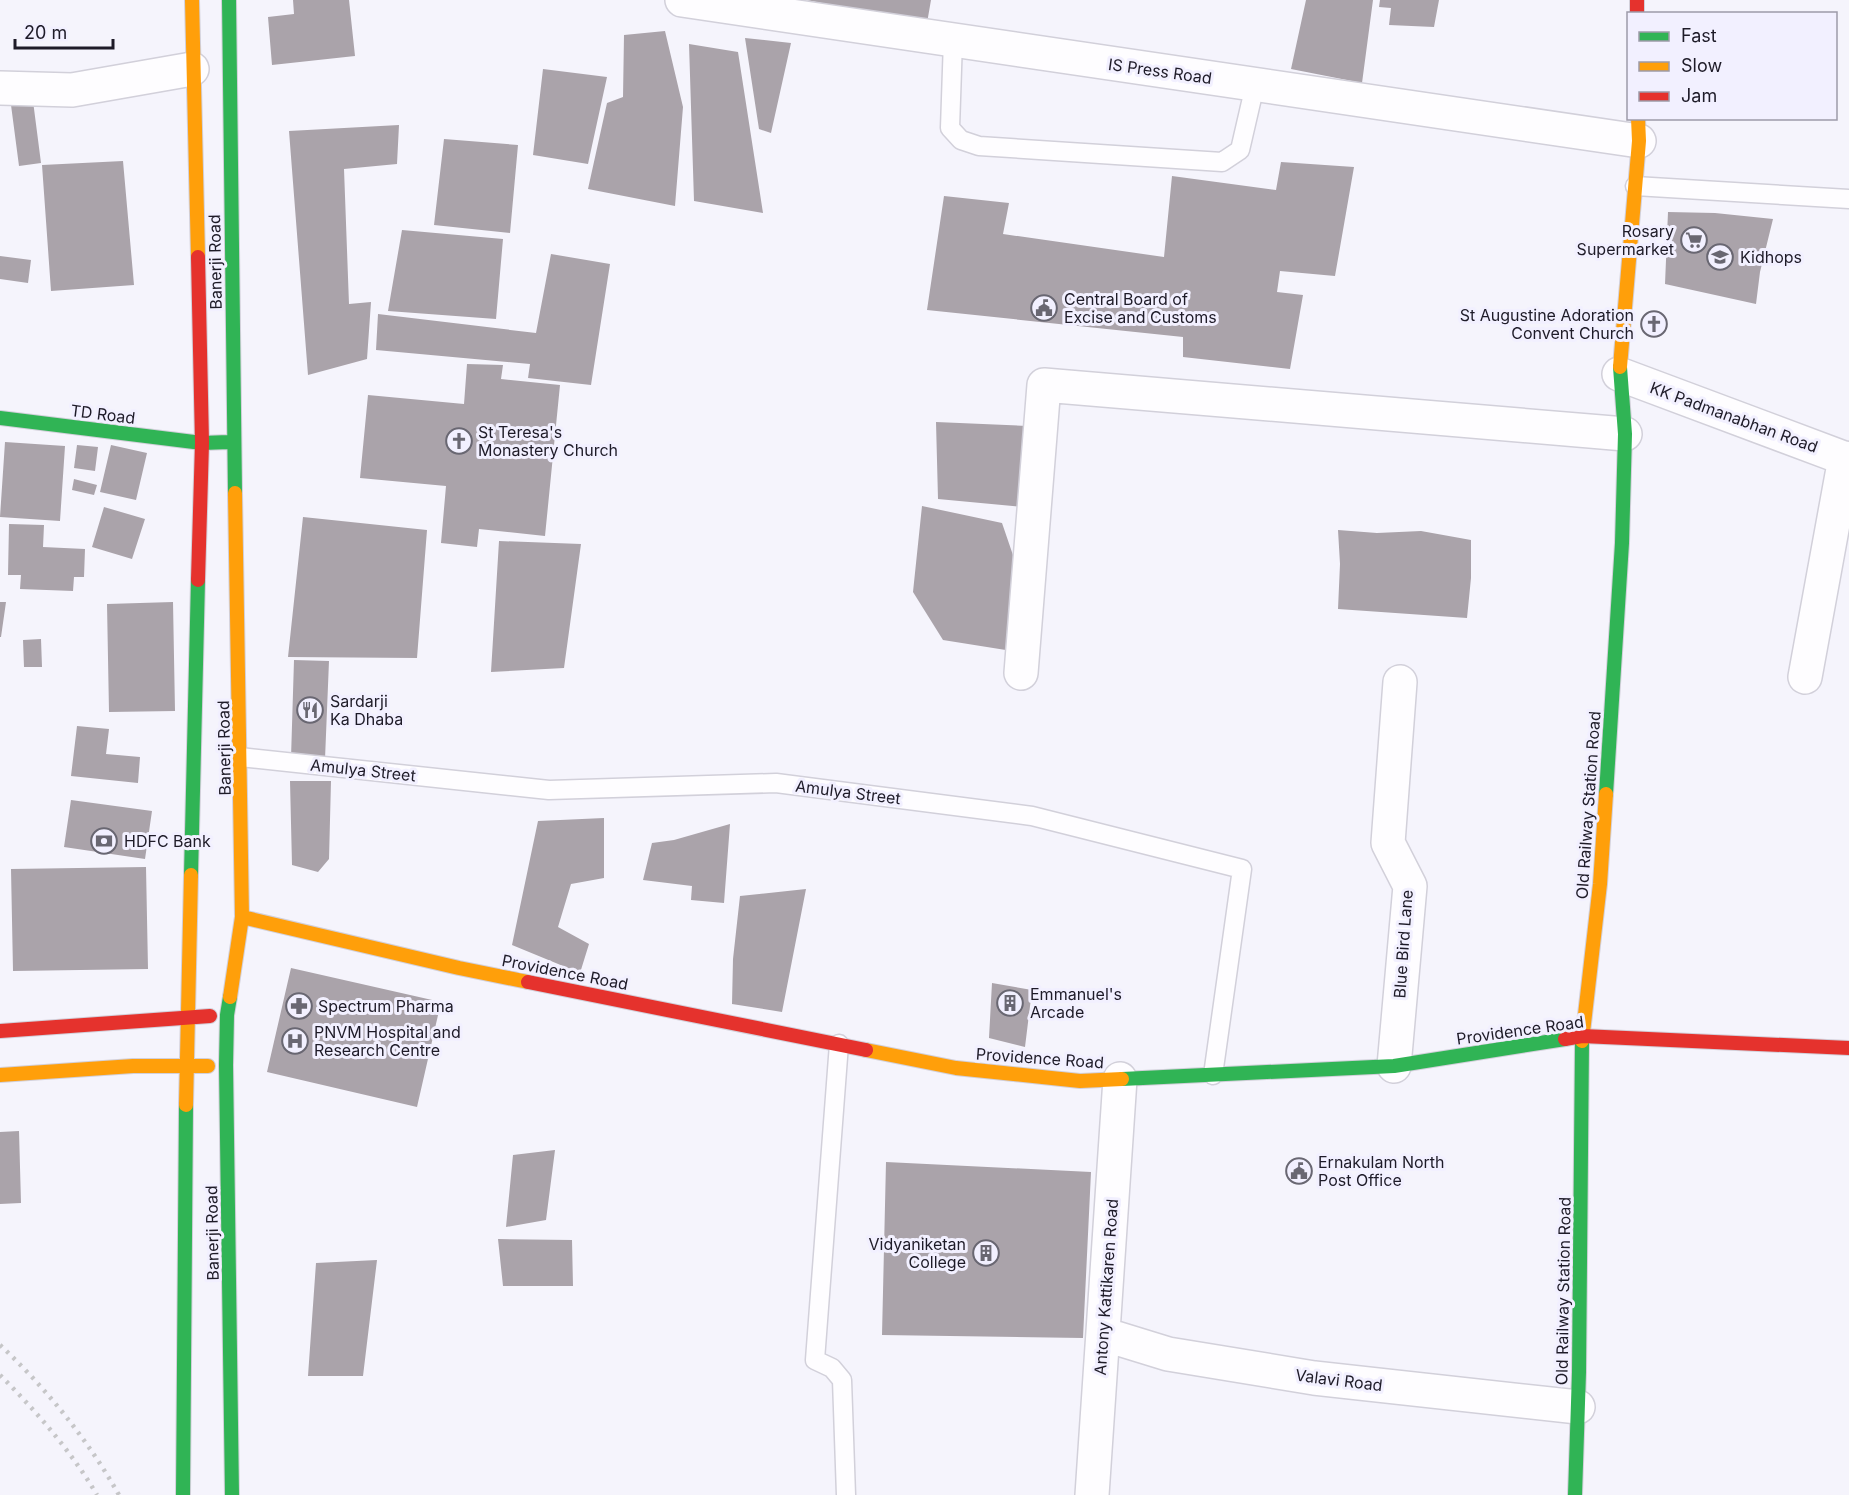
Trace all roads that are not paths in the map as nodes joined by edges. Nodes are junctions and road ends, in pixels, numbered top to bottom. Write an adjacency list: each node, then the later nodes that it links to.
1 (192, 0): 5 (main road, Banerji Road)
2 (229, 0): 14 (main road, Banerji Road)
3 (682, 0): 4 (street, IS Press Road)
4 (952, 40): 6 (street, IS Press Road); 6 (lane)
5 (192, 69): 7 (street); 15 (main road, Banerji Road)
6 (1255, 85): 8 (street, IS Press Road)
7 (0, 88)
8 (1638, 130): 9 (main road, Old Railway Station Road)
9 (1635, 186): 10 (lane); 11 (main road, Old Railway Station Road)
10 (1849, 199)
11 (1619, 374): 13 (main road, Old Railway Station Road); 16 (street, KK Padmanabhan Road)
12 (0, 418): 15 (main road, TD Road)
13 (1625, 434): 17 (street); 25 (main road, Old Railway Station Road)
14 (234, 442): 15 (main road, TD Road); 20 (main road, Banerji Road)
15 (202, 443): 23 (main road, Banerji Road)
16 (1847, 459): 18 (street)
17 (1021, 673)
18 (1806, 677)
19 (1400, 682): 29 (street, Blue Bird Lane)
20 (240, 757): 21 (main road, Banerji Road); 32 (lane, Amulya Street)
21 (242, 917): 22 (main road, Banerji Road); 26 (main road, Providence Road)
22 (227, 1015): 23 (main road); 28 (main road, Banerji Road)
23 (188, 1018): 24 (main road); 30 (main road, Banerji Road)
24 (0, 1031)
25 (1582, 1036): 27 (main road, Providence Road); 29 (main road, Providence Road); 35 (main road, Old Railway Station Road)
26 (839, 1044): 33 (main road, Providence Road); 38 (lane)
27 (1849, 1048)
28 (226, 1065): 30 (main road); 37 (main road, Banerji Road)
29 (1394, 1066): 32 (main road, Providence Road)
30 (186, 1067): 31 (main road); 36 (main road, Banerji Road)
31 (0, 1075)
32 (1213, 1075): 33 (main road, Providence Road)
33 (1120, 1079): 34 (street, Antony Kattikaren Road)
34 (1103, 1334): 35 (street, Valavi Road); 39 (street, Antony Kattikaren Road)
35 (1578, 1407): 40 (main road, Old Railway Station Road)
36 (183, 1495)
37 (232, 1495)
38 (846, 1495)
39 (1092, 1495)
40 (1575, 1495)

